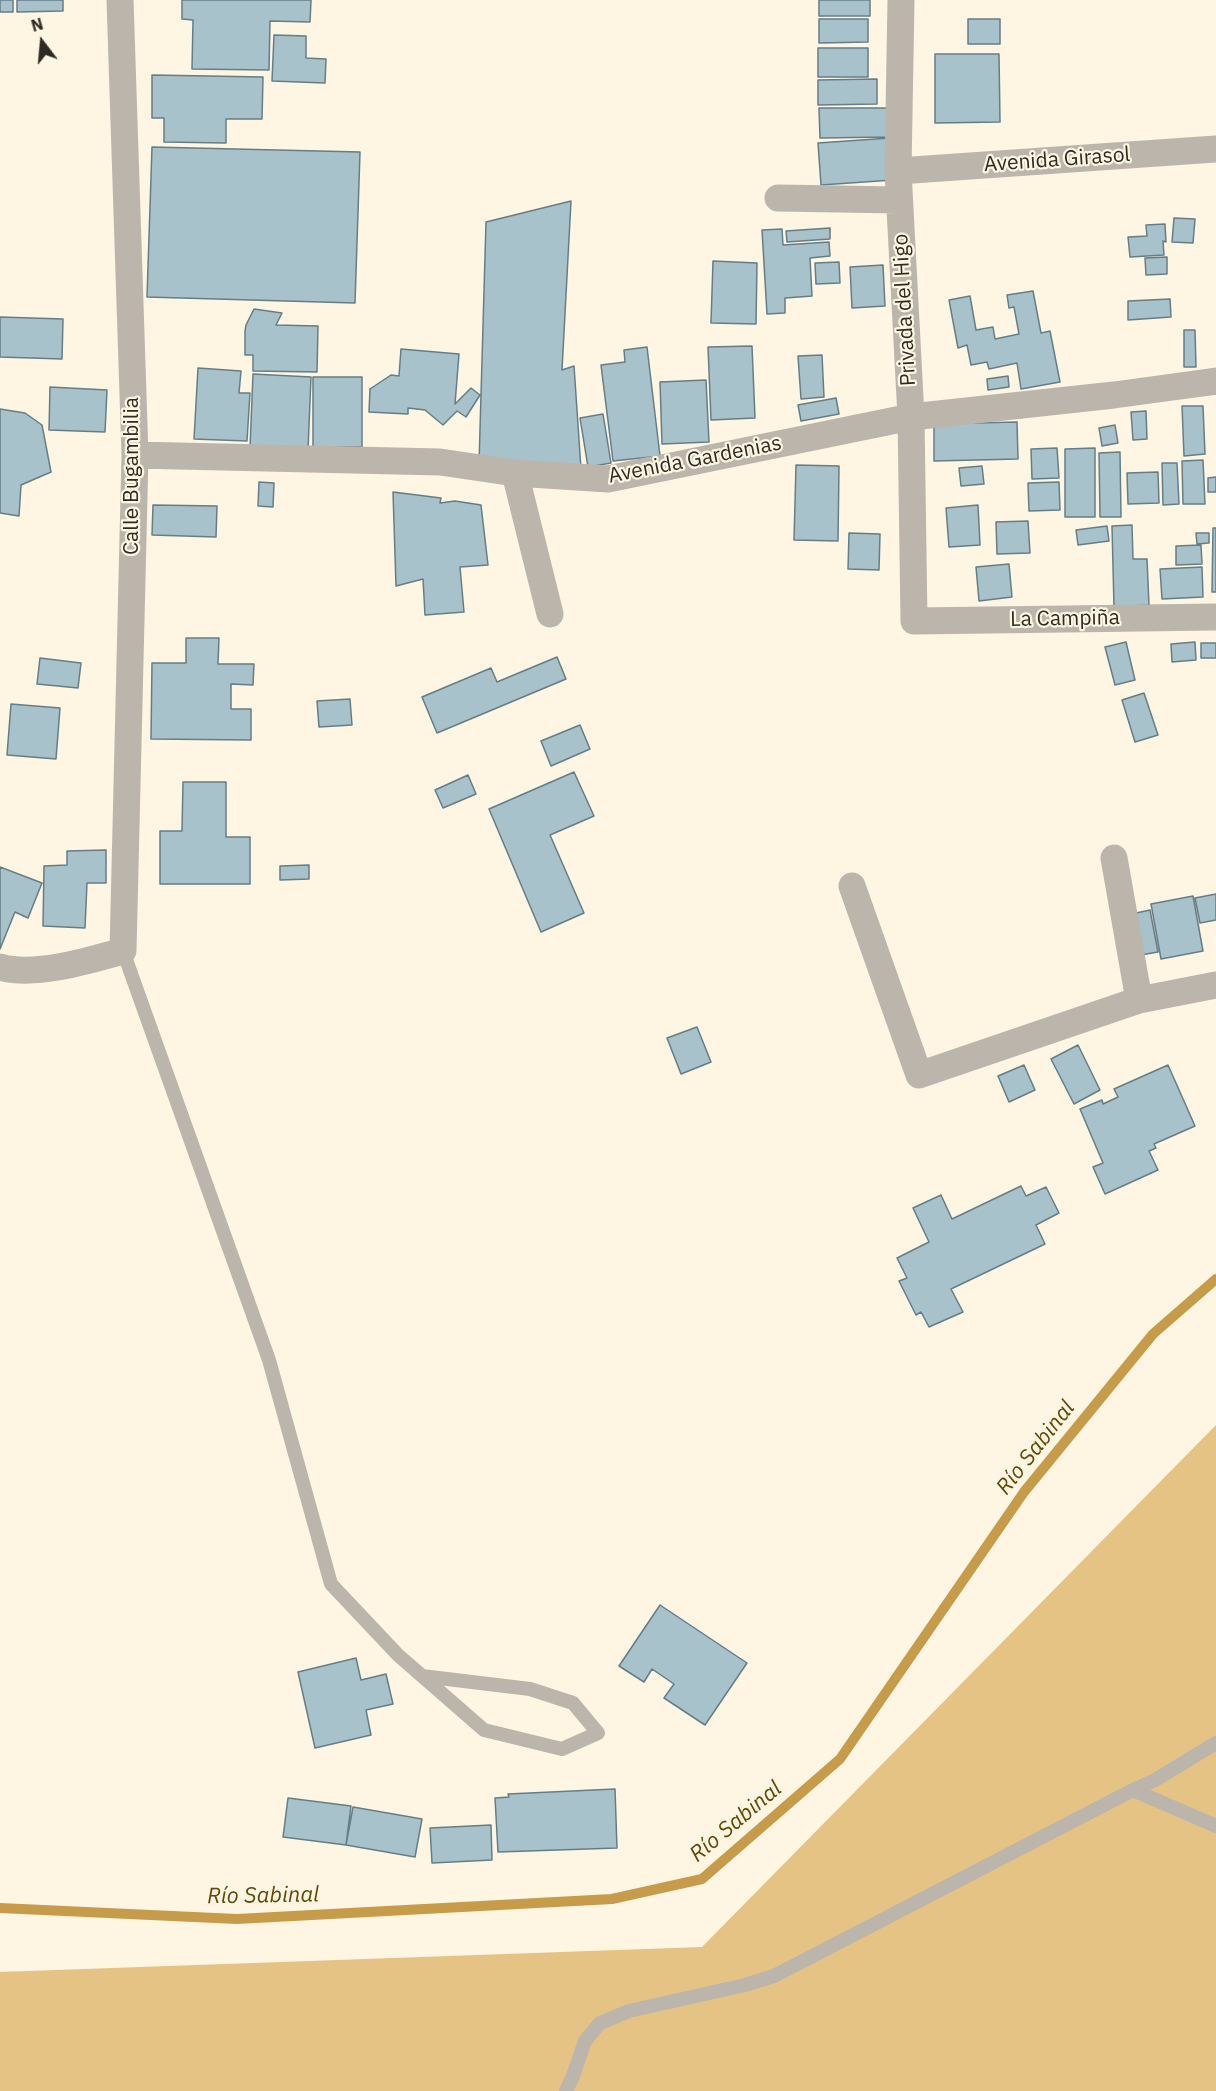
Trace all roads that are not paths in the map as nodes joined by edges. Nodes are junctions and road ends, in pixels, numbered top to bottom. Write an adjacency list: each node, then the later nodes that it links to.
1 (120, 0): 9 (street, Calle Bugambilia)
2 (901, 0): 4 (street, Privada del Higo)
3 (1216, 149): 4 (street, Avenida Girasol)
4 (898, 171): 6 (street, Privada del Higo)
5 (778, 198): 6 (street)
6 (899, 200): 8 (street, Privada del Higo)
7 (1216, 381): 8 (street, Avenida Gardenias)
8 (910, 417): 10 (street, Avenida Gardenias); 13 (street, Privada del Higo)
9 (135, 455): 10 (street, Avenida Gardenias); 16 (street, Calle Bugambilia)
10 (515, 473): 11 (street)
11 (550, 614)
12 (1216, 617): 13 (street, La Campiña)
13 (914, 621)
14 (1114, 858): 19 (street)
15 (852, 886): 19 (street)
16 (123, 951): 17 (street); 20 (lane)
17 (0, 967)
18 (1216, 985): 19 (street)
19 (1139, 1000)
20 (422, 1676): 20 (lane)
21 (1216, 1743): 22 (lane)
22 (1133, 1790): 23 (lane); 24 (lane)
23 (1216, 1826)
24 (566, 2091)

